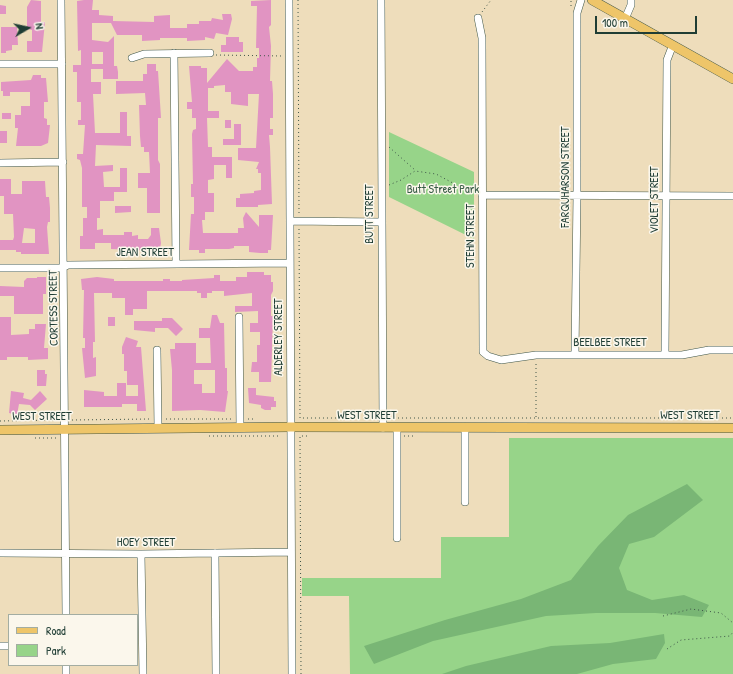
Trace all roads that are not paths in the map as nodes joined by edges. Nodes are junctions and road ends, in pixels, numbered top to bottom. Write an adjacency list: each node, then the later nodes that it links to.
1 (61, 0): 14 (street, CORTESS STREET)
2 (289, 0): 22 (street, ALDERLEY STREET)
3 (381, 0): 23 (street, BUTT STREET)
4 (581, 0): 19 (street, FARQUHARSON STREET)
5 (592, 0): 8 (main road)
6 (631, 0): 8 (street)
7 (478, 18): 18 (street, STEHN STREET)
8 (625, 18): 9 (main road)
9 (672, 47): 15 (main road); 20 (street, VIOLET STREET)
10 (174, 53): 11 (street); 12 (street); 25 (street)
11 (210, 53)
12 (132, 58)
13 (0, 64): 14 (street)
14 (62, 64): 16 (street, CORTESS STREET)
15 (733, 79)
16 (63, 162): 17 (street); 26 (street, CORTESS STREET)
17 (0, 163)
18 (482, 192): 19 (street); 33 (street, STEHN STREET)
19 (577, 195): 20 (street); 31 (street, FARQUHARSON STREET)
20 (667, 196): 21 (street); 32 (street, VIOLET STREET)
21 (733, 196)
22 (290, 222): 23 (street); 24 (street, ALDERLEY STREET)
23 (381, 222): 35 (street, BUTT STREET)
24 (290, 263): 25 (street, JEAN STREET); 38 (street, ALDERLEY STREET)
25 (176, 264): 26 (street, JEAN STREET)
26 (64, 266): 27 (street, JEAN STREET); 37 (street, CORTESS STREET)
27 (0, 268)
28 (239, 317): 34 (street)
29 (157, 350): 36 (street)
30 (733, 350): 32 (street, BEELBEE STREET)
31 (575, 354): 32 (street, BEELBEE STREET); 33 (street, BEELBEE STREET)
32 (665, 354)
33 (488, 356)
34 (240, 423): 36 (main road, WEST STREET); 38 (main road, WEST STREET)
35 (383, 423): 38 (main road, WEST STREET); 39 (main road, WEST STREET)
36 (158, 424): 37 (main road, WEST STREET)
37 (66, 425): 42 (main road, WEST STREET); 47 (street, CORTESS STREET)
38 (290, 427): 45 (street, ALDERLEY STREET)
39 (397, 428): 40 (main road, WEST STREET); 44 (street)
40 (465, 428): 41 (main road, WEST STREET); 43 (street)
41 (733, 428)
42 (0, 430)
43 (465, 502)
44 (397, 538)
45 (291, 552): 48 (street, HOEY STREET); 53 (street, ALDERLEY STREET)
46 (0, 553): 47 (street, HOEY STREET)
47 (66, 553): 49 (street, HOEY STREET); 50 (street, CORTESS STREET)
48 (215, 553): 49 (street, HOEY STREET); 52 (street)
49 (142, 554): 51 (street)
50 (66, 614)
51 (143, 674)
52 (216, 674)
53 (292, 674)

